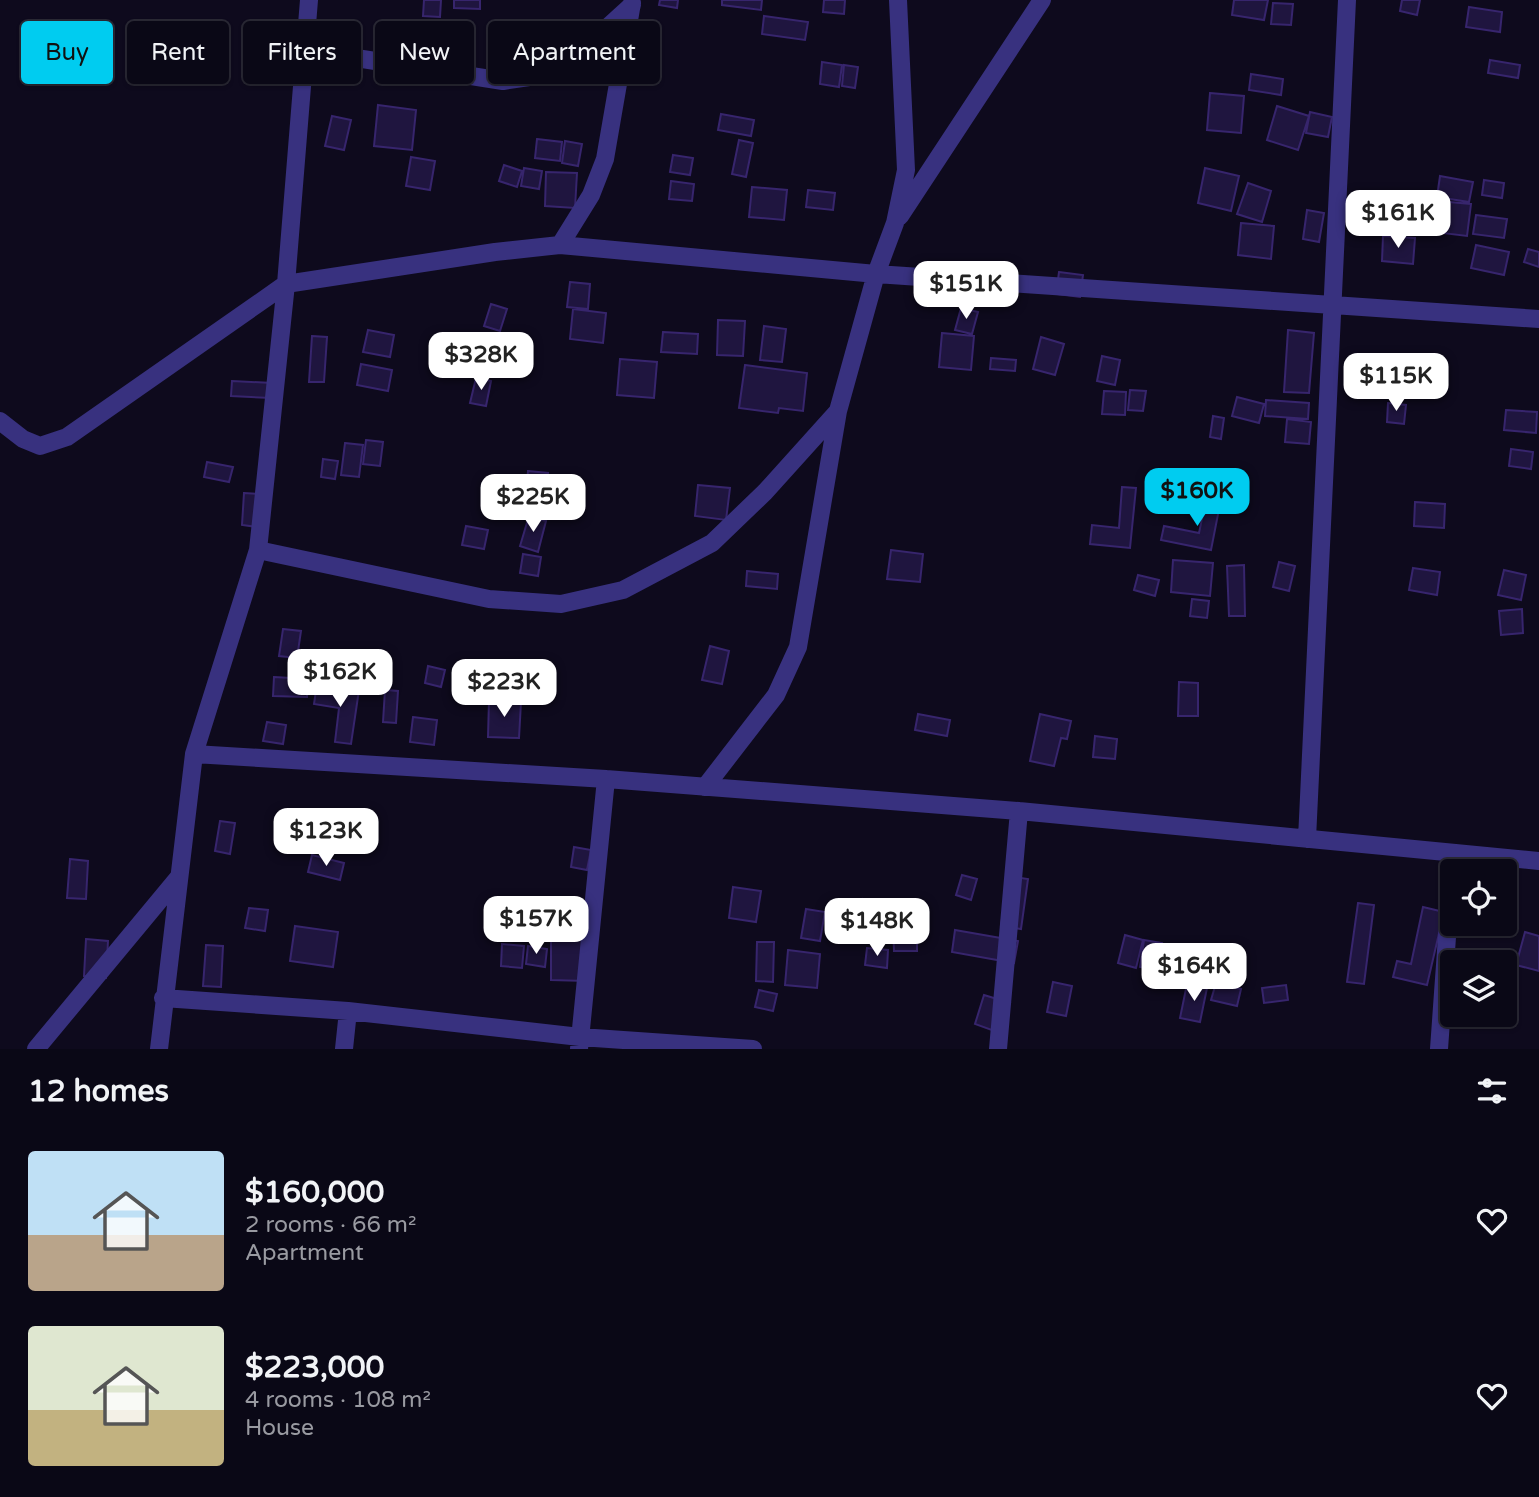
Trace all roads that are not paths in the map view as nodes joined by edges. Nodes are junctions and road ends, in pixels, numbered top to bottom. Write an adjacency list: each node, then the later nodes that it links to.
1 (309, 0): 6 (street)
2 (898, 0): 9 (street)
3 (1042, 0): 9 (street)
4 (1348, 0): 13 (street)
5 (633, 3): 7 (street); 10 (street)
6 (307, 21)
7 (361, 59)
8 (302, 84): 12 (street)
9 (895, 223): 11 (street)
10 (560, 245): 11 (street); 12 (street)
11 (876, 274): 13 (street); 15 (street)
12 (286, 284): 16 (street); 17 (street)
13 (1333, 306): 14 (street); 22 (street)
14 (1539, 319)
15 (838, 411): 17 (street); 20 (street)
16 (0, 421)
17 (258, 550): 18 (street)
18 (194, 754): 19 (street); 25 (street)
19 (606, 779): 20 (street); 28 (street)
20 (705, 787): 21 (street)
21 (1020, 811): 22 (street); 33 (street)
22 (1307, 839): 23 (street)
23 (1453, 853): 24 (street); 34 (street)
24 (1539, 861)
25 (178, 878): 26 (street); 29 (street)
26 (163, 998): 27 (street); 30 (street)
27 (348, 1011): 28 (street); 31 (street)
28 (579, 1043): 32 (street)
29 (36, 1049)
30 (159, 1049)
31 (344, 1049)
32 (753, 1049)
33 (998, 1049)
34 (1439, 1049)

